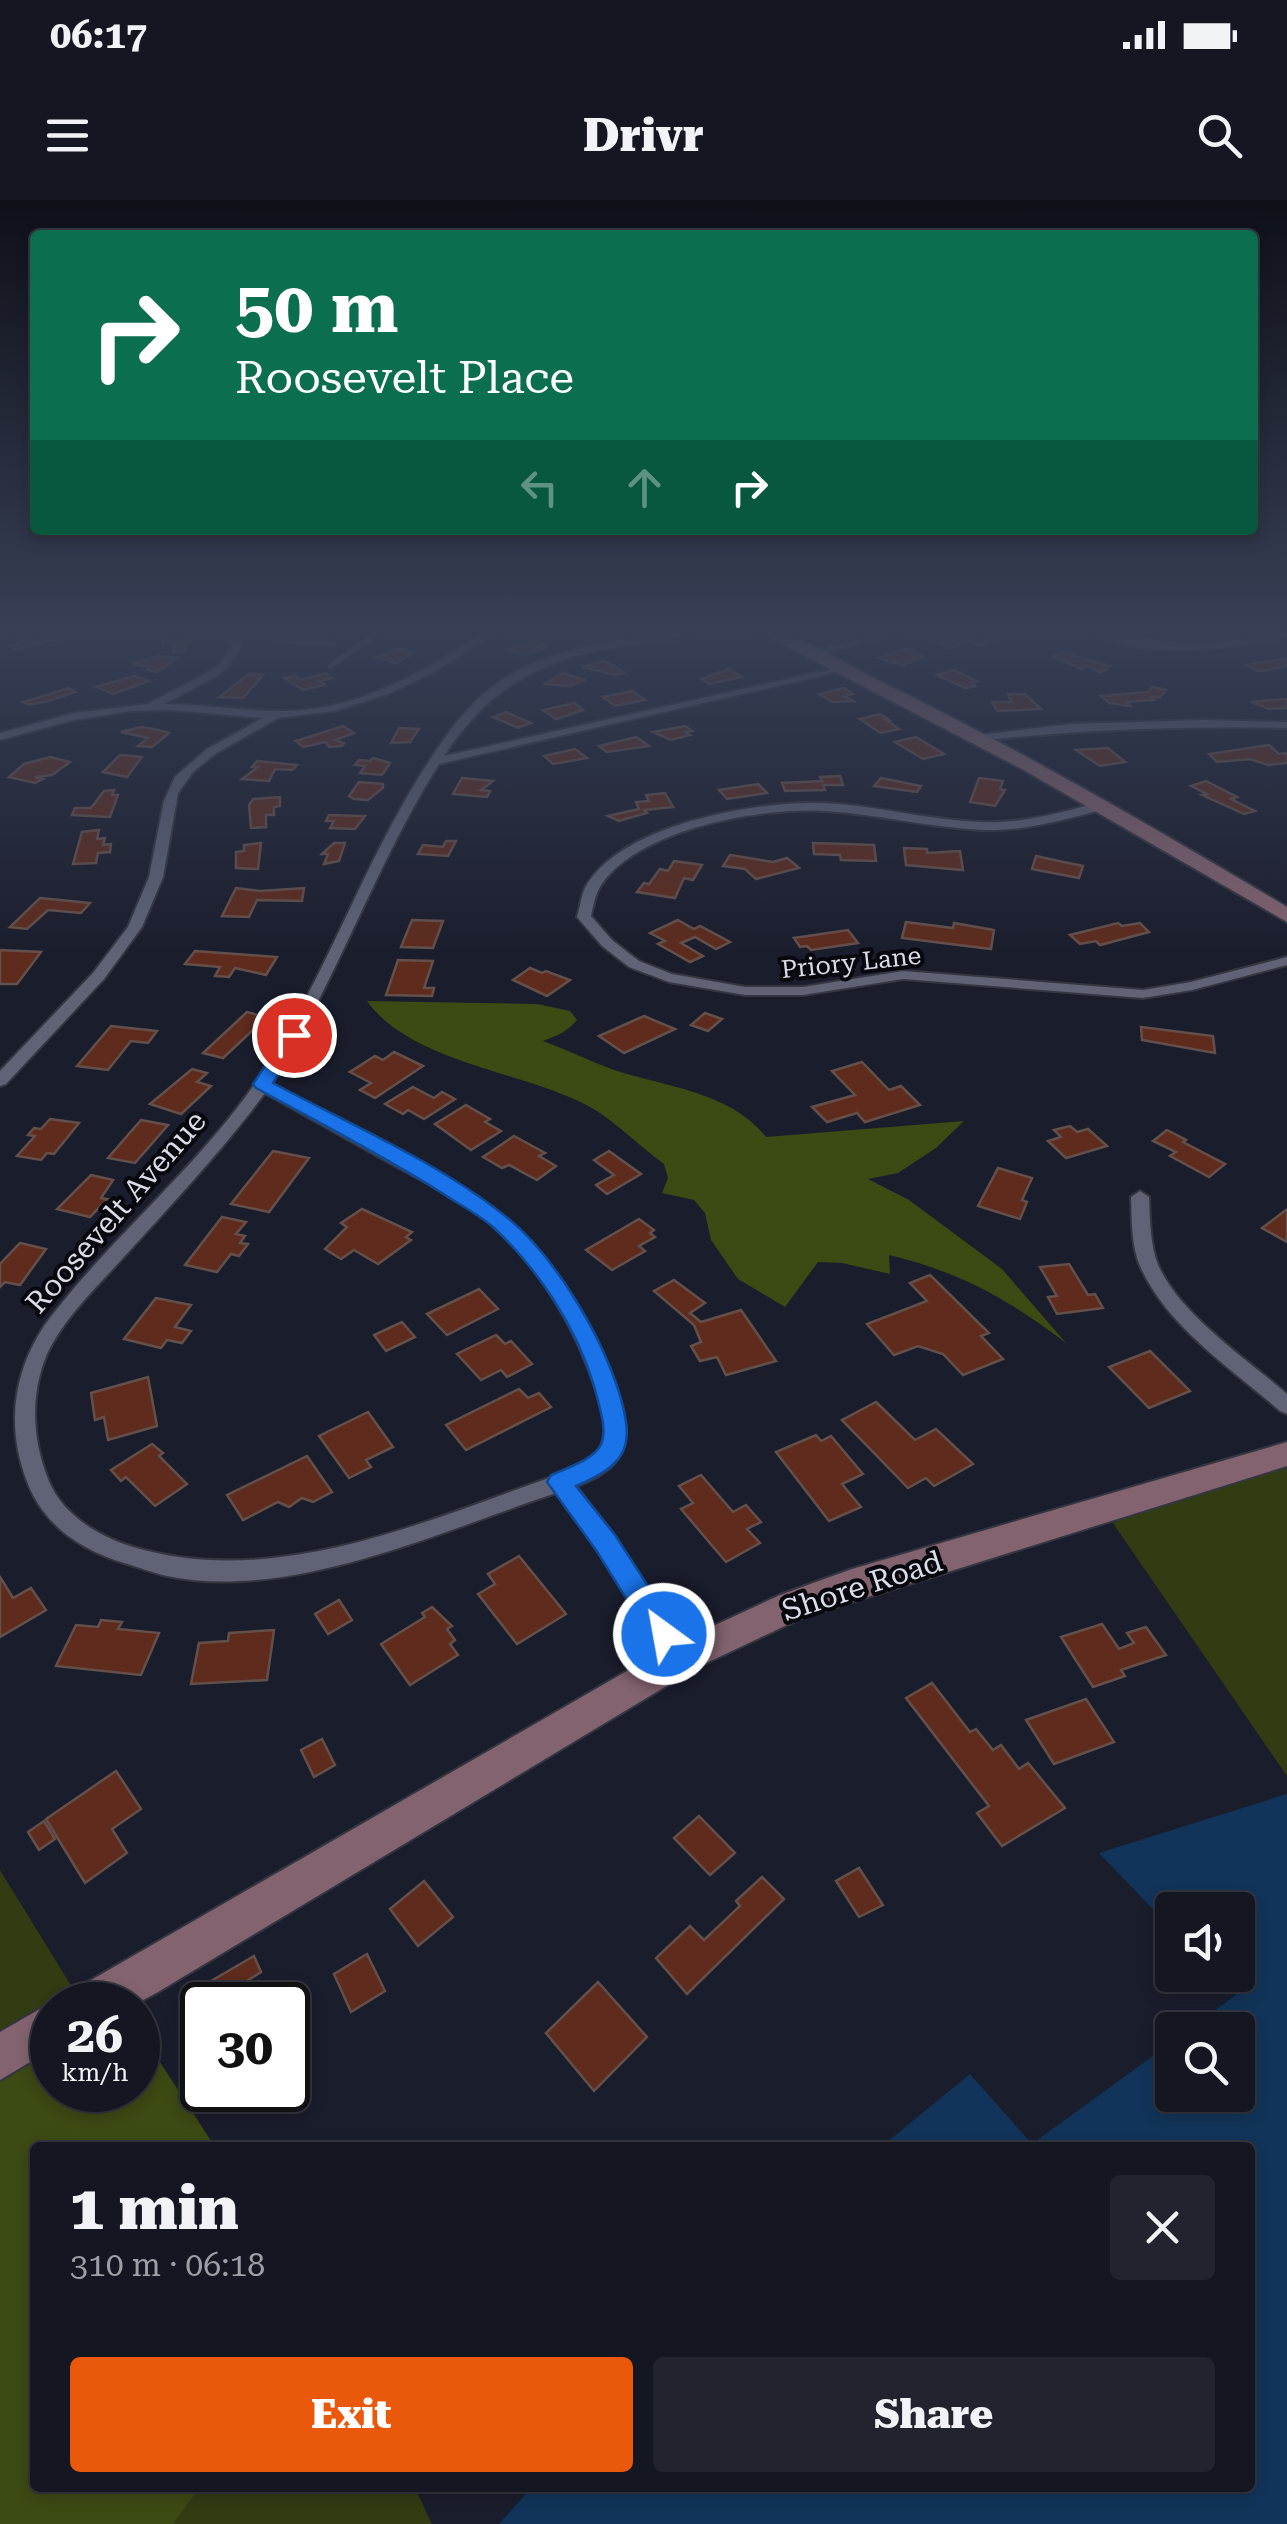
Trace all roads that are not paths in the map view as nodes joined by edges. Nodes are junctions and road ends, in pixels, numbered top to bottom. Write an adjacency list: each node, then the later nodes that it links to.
1 (235, 738): 9 (street)
2 (450, 738): 5 (street, Roosevelt Avenue)
3 (538, 738): 5 (street)
4 (979, 738): 6 (street)
5 (434, 762): 10 (street, Roosevelt Avenue)
6 (1101, 806): 7 (street); 8 (street, Priory Lane)
7 (1287, 916)
8 (1287, 961)
9 (0, 1081)
10 (262, 1084): 14 (street, Roosevelt Avenue); 14 (street, Roosevelt Avenue)
11 (1140, 1197): 12 (street)
12 (1287, 1406)
13 (1287, 1454): 15 (street, Shore Road)
14 (560, 1482): 15 (street)
15 (684, 1656): 16 (street, Shore Road)
16 (133, 1982)
17 (30, 2038): 18 (street)
18 (0, 2058)

